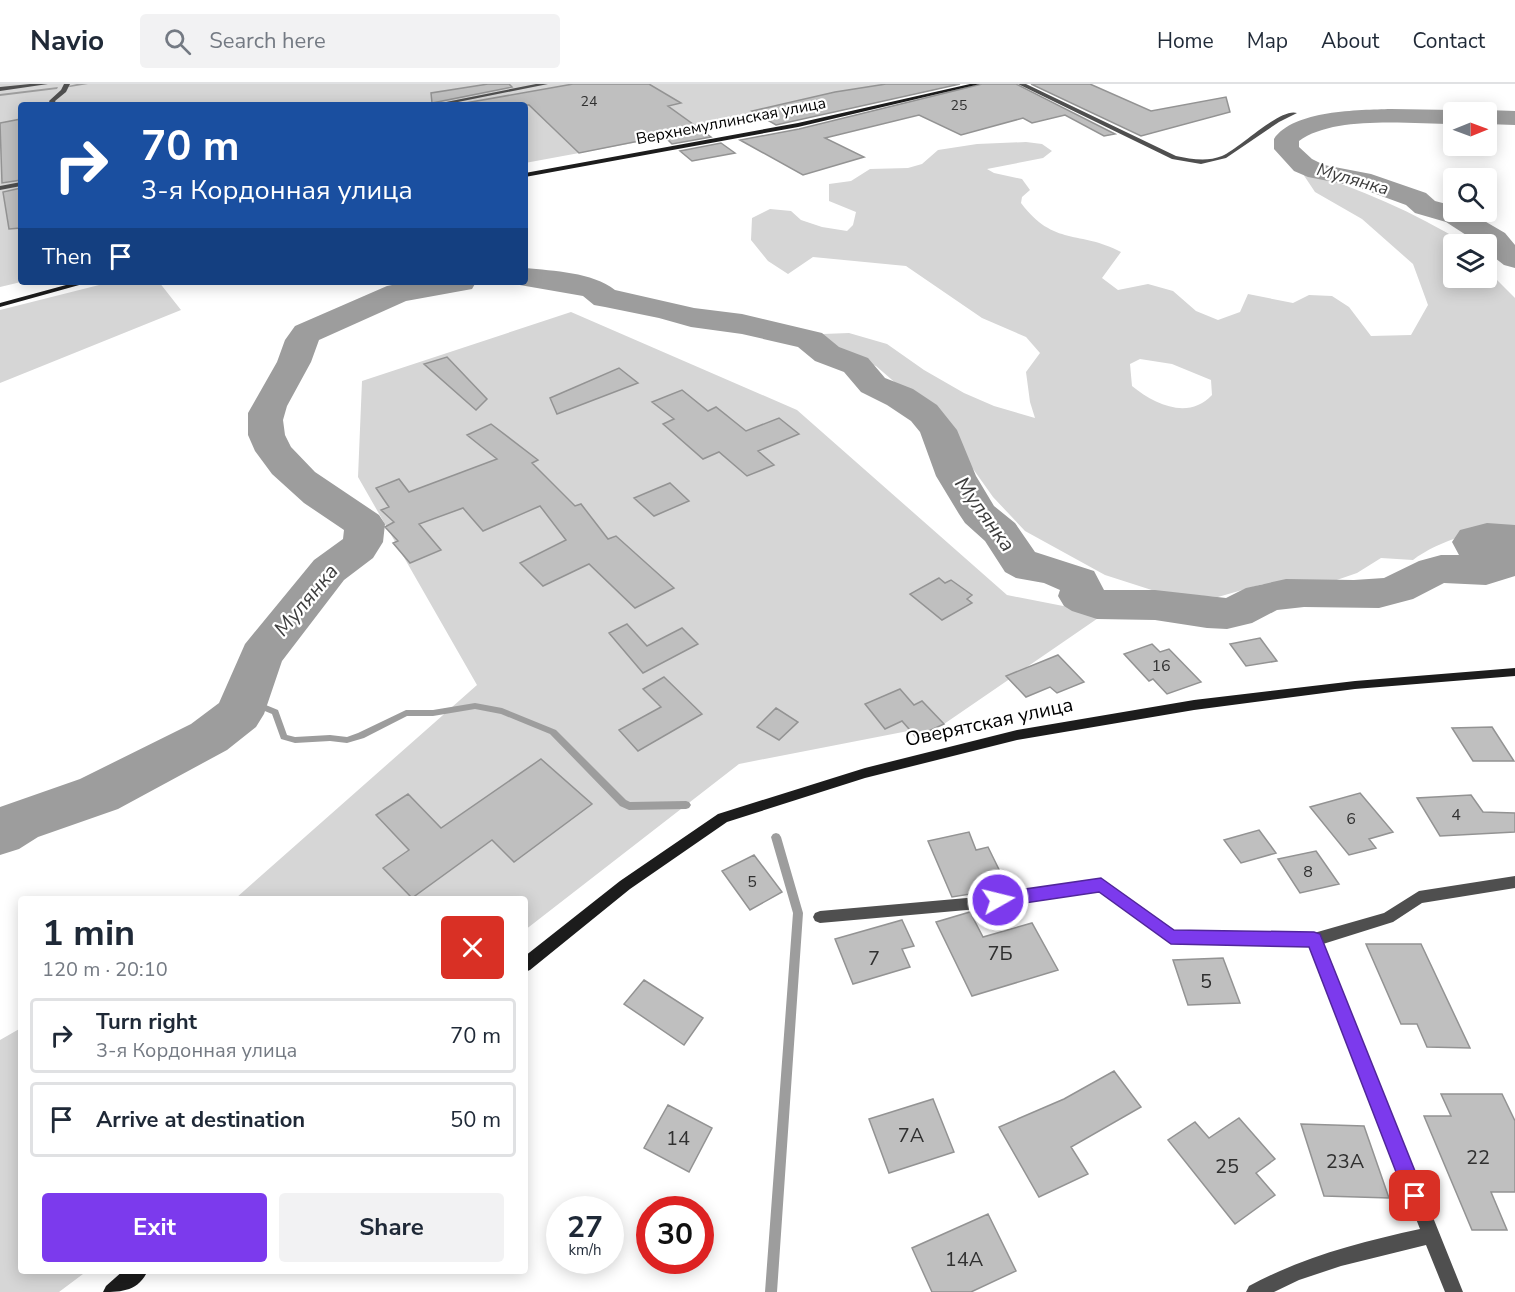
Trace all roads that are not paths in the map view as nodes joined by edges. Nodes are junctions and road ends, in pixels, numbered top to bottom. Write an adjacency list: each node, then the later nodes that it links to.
1 (45, 84): 6 (street)
2 (67, 84): 7 (street)
3 (545, 84): 8 (street)
4 (977, 84): 10 (street, Верхнемуллинская улица)
5 (1021, 84): 9 (street)
6 (0, 89)
7 (54, 102)
8 (450, 102)
9 (1294, 113)
10 (528, 174)
11 (18, 185): 12 (street)
12 (0, 188)
13 (75, 285): 14 (street)
14 (0, 305)
15 (1515, 672): 19 (street, Оверятская улица)
16 (1515, 882): 18 (street)
17 (820, 917): 18 (street)
18 (1314, 940): 20 (street)
19 (528, 963)
20 (1431, 1235): 23 (street); 24 (street)
21 (134, 1274): 22 (street)
22 (112, 1292)
23 (1255, 1292)
24 (1454, 1292)

